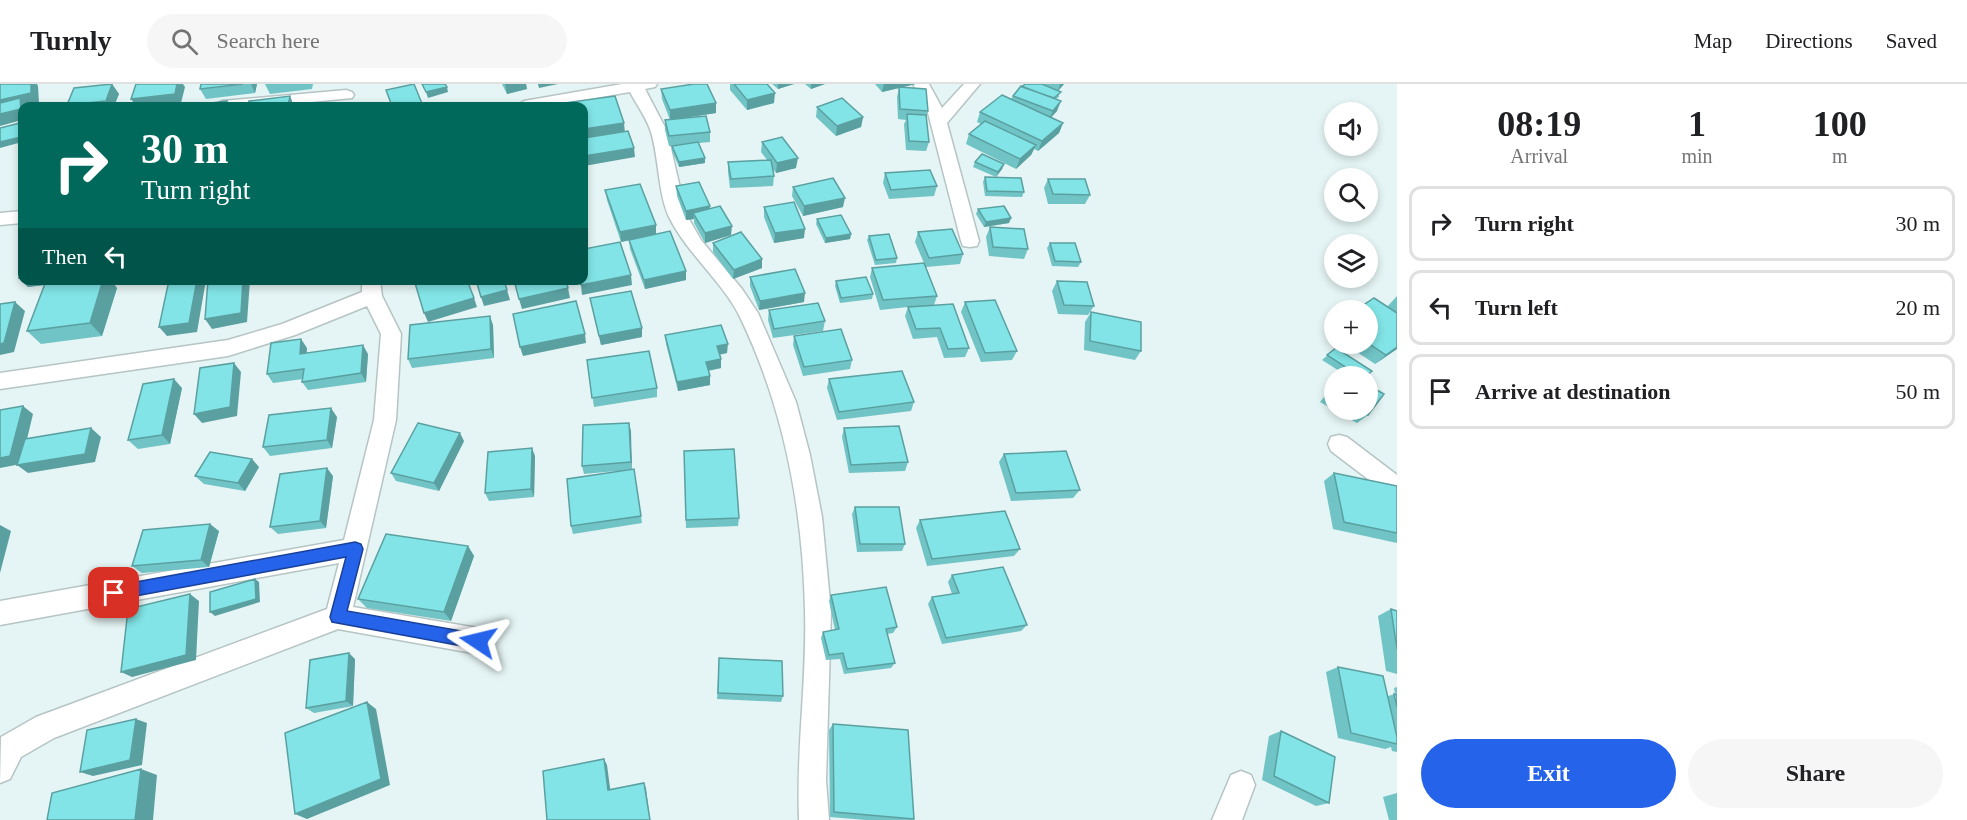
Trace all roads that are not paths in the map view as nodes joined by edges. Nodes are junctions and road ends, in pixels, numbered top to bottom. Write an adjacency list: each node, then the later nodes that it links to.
1 (921, 84): 7 (street)
2 (972, 84): 7 (street)
3 (643, 85): 6 (street); 21 (street)
4 (348, 95): 5 (street)
5 (268, 102)
6 (547, 102)
7 (939, 122): 10 (street)
8 (18, 217): 9 (street)
9 (0, 219)
10 (970, 241)
11 (371, 288): 12 (street); 15 (street)
12 (0, 381)
13 (1340, 444): 14 (street)
14 (1397, 488)
15 (355, 549): 16 (street); 17 (street)
16 (0, 613)
17 (338, 617): 18 (street); 19 (street)
18 (478, 641)
19 (0, 769)
20 (1241, 785): 22 (street)
21 (814, 820)
22 (1227, 820)

